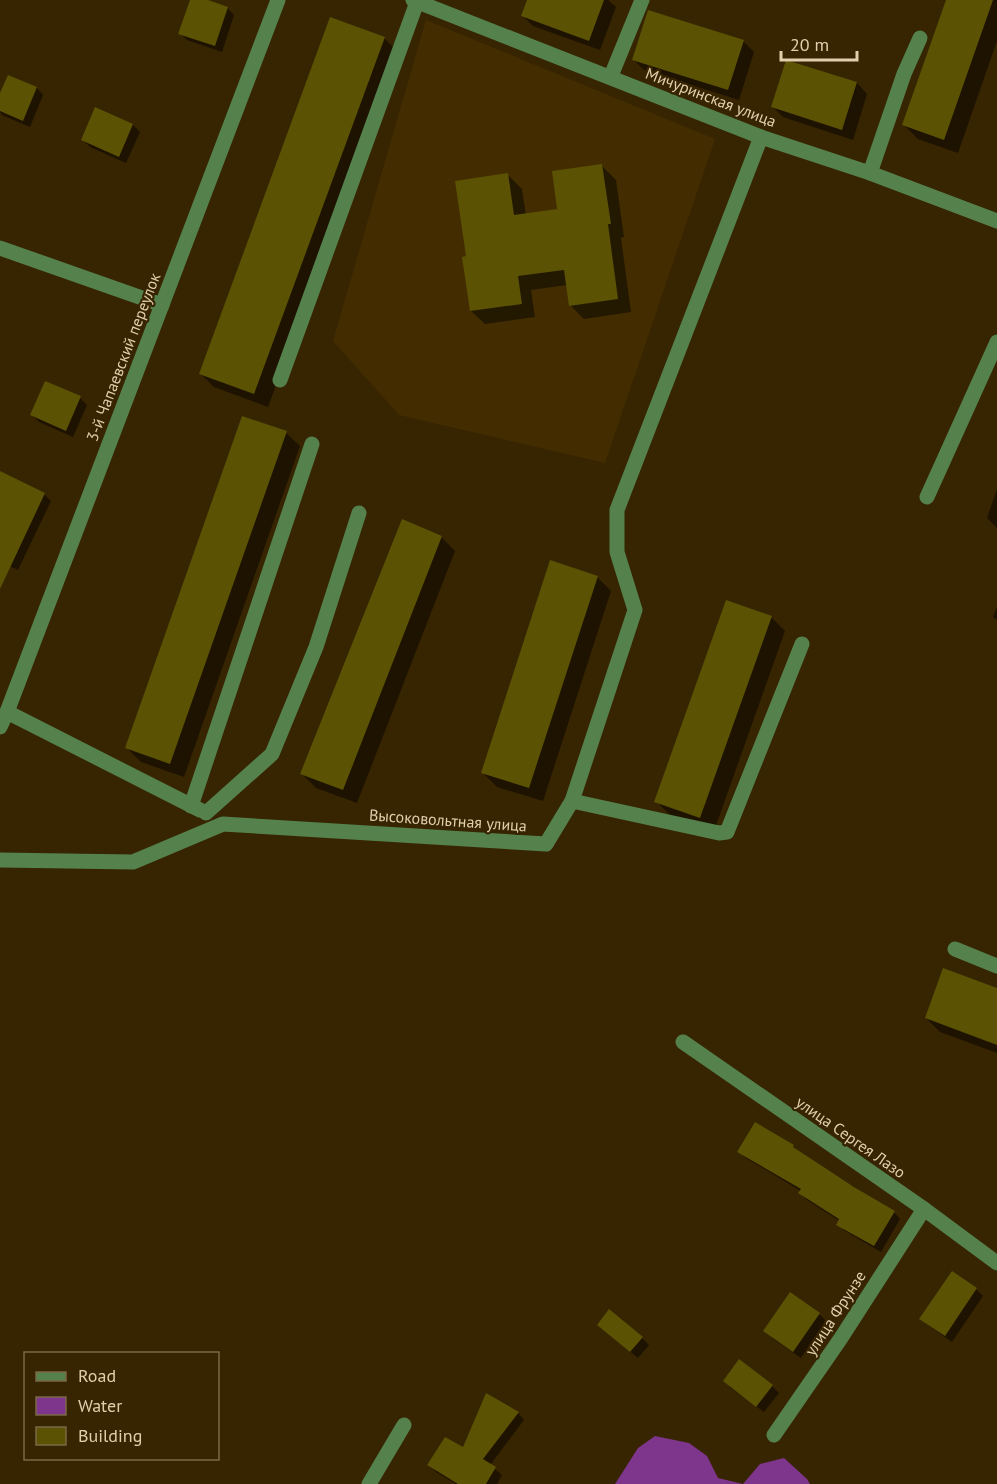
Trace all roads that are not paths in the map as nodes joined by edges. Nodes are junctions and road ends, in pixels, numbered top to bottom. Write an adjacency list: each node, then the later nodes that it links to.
1 (278, 0): 10 (street, 3-й Чапаевский переулок)
2 (642, 0): 5 (street)
3 (415, 1): 5 (street, Мичуринская улица); 12 (street)
4 (920, 38): 7 (street)
5 (610, 76): 6 (street, Мичуринская улица)
6 (761, 137): 7 (street, Мичуринская улица); 19 (street, Высоковольтная улица)
7 (870, 173): 8 (street, Мичуринская улица)
8 (997, 221)
9 (0, 248): 10 (street)
10 (162, 305): 17 (street, 3-й Чапаевский переулок)
11 (997, 342): 14 (street)
12 (280, 380)
13 (312, 444): 20 (street)
14 (927, 497)
15 (359, 513): 21 (street)
16 (802, 644): 19 (street)
17 (7, 712): 18 (street, 3-й Чапаевский переулок); 20 (street)
18 (0, 727)
19 (572, 801): 22 (street, Высоковольтная улица)
20 (191, 806): 21 (street)
21 (206, 813): 22 (street)
22 (223, 824): 23 (street, Высоковольтная улица)
23 (0, 860)
24 (955, 949): 25 (street)
25 (997, 966)
26 (683, 1042): 27 (street, улица Сергея Лазо)
27 (924, 1209): 28 (street, улица Сергея Лазо); 30 (street, улица Фрунзе)
28 (997, 1263)
29 (404, 1425): 31 (street)
30 (774, 1435)
31 (369, 1484)

